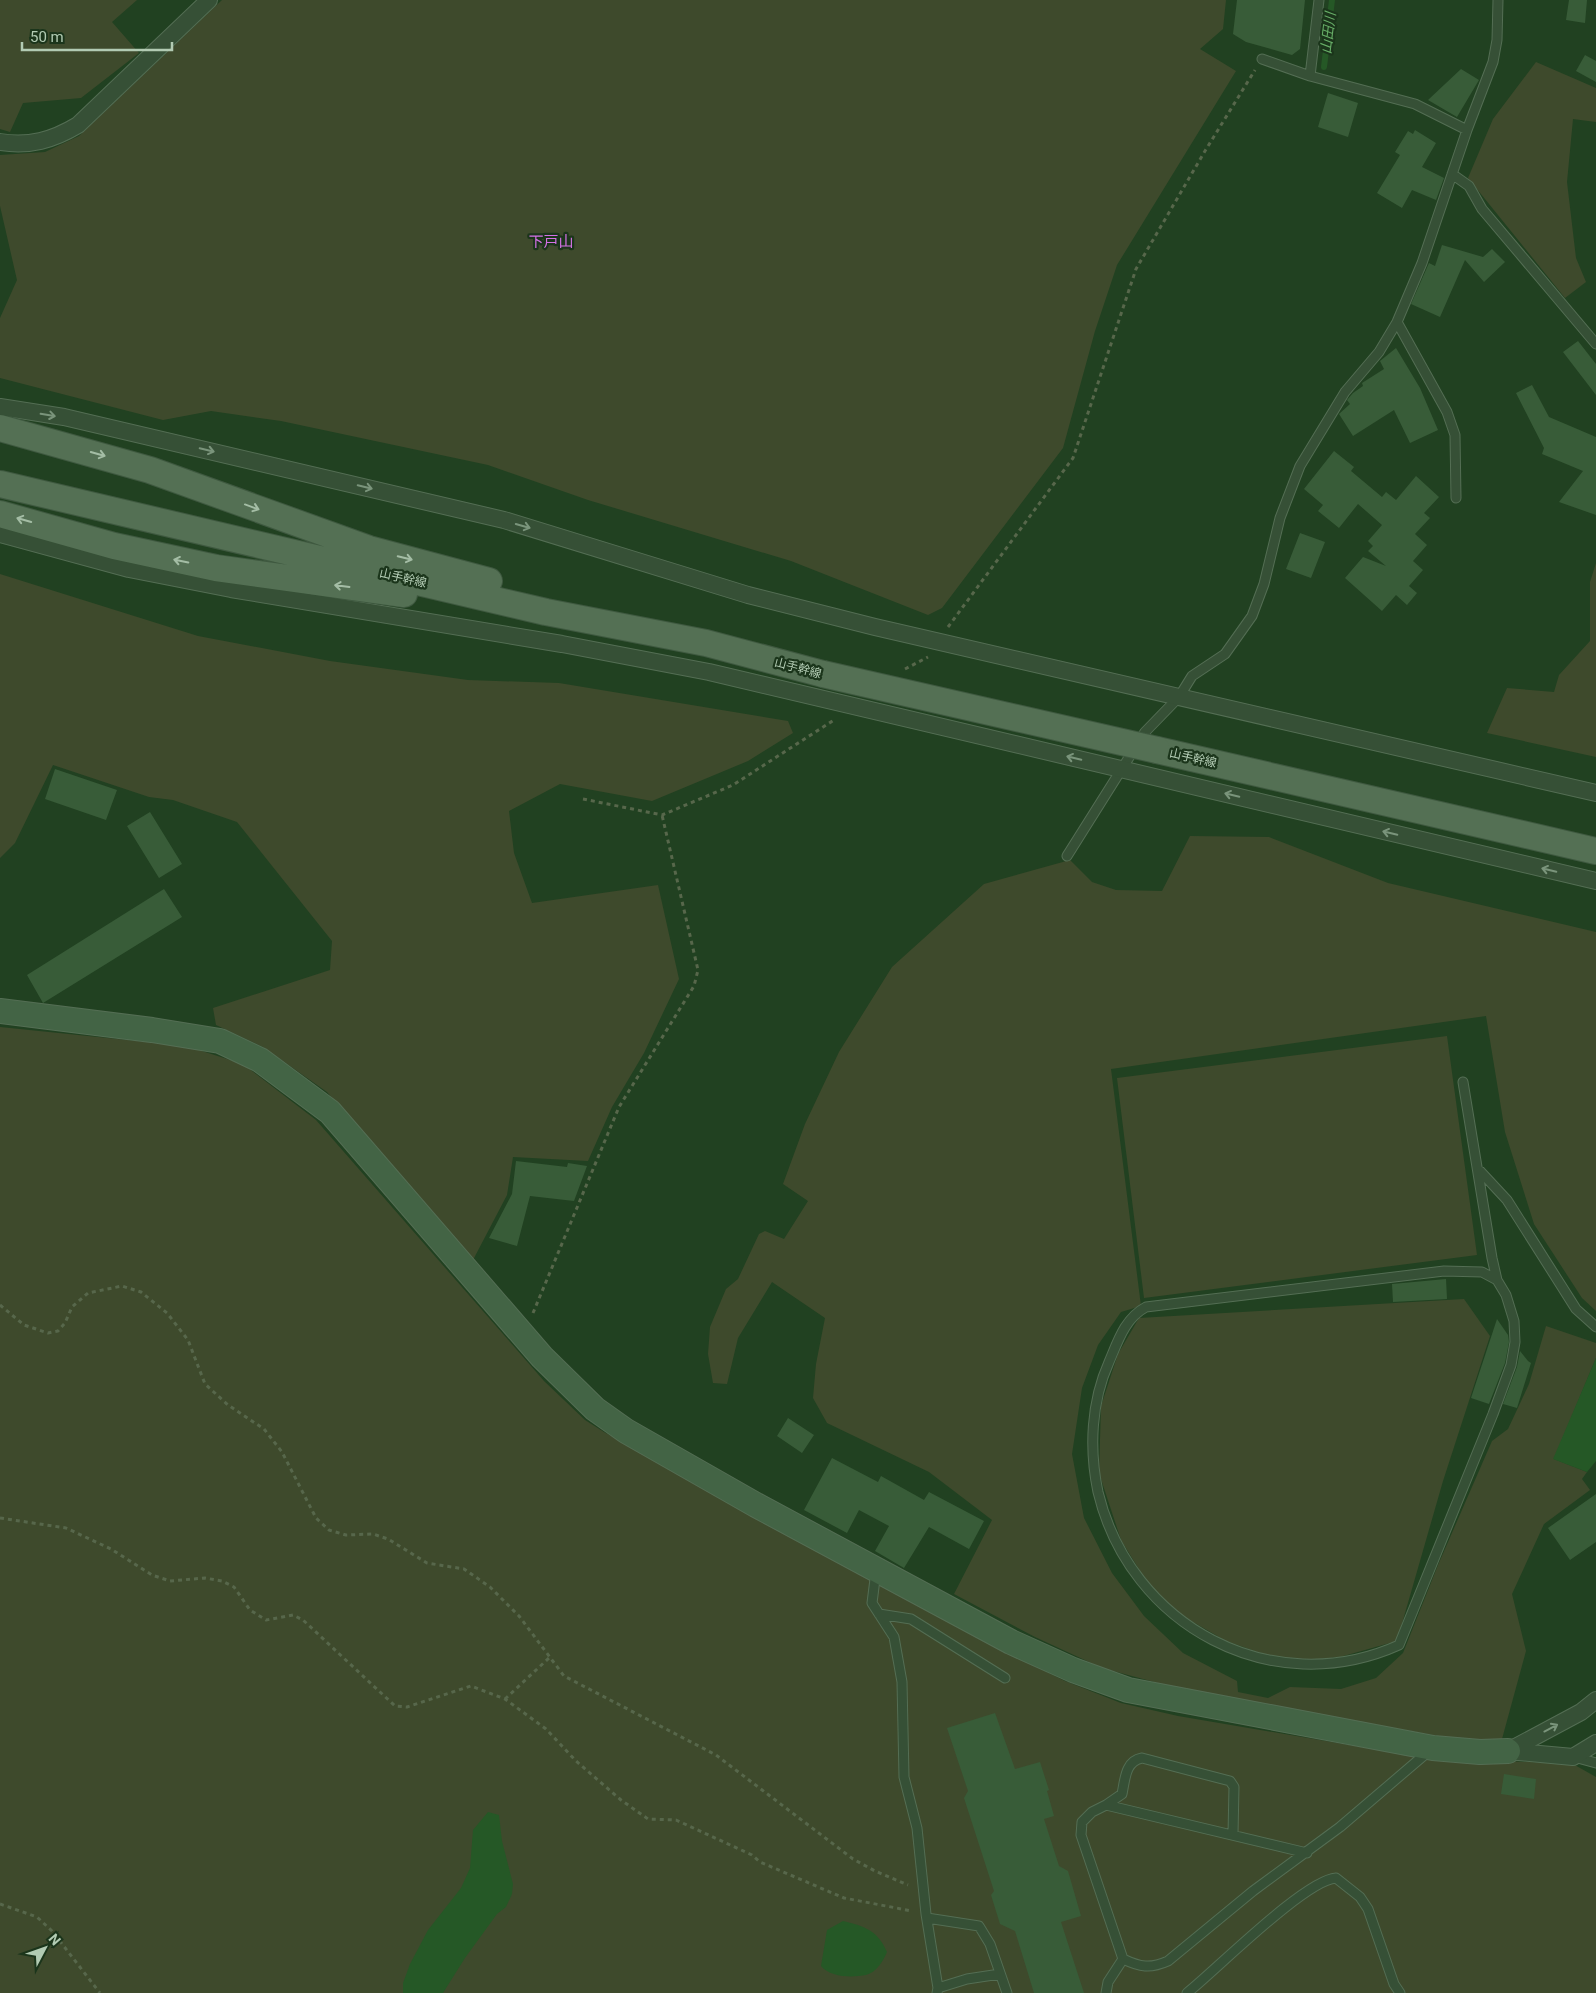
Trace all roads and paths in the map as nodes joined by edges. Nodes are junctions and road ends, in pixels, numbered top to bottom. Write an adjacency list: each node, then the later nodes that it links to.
1 (209, 0): 7 (street)
2 (1319, 0): 5 (lane)
3 (1498, 0): 6 (lane)
4 (1262, 59): 5 (lane); 18 (path)
5 (1310, 76): 6 (lane)
6 (1467, 130): 8 (lane)
7 (0, 142)
8 (1452, 174): 9 (lane); 10 (lane)
9 (1398, 322): 14 (lane); 21 (lane)
10 (1596, 344)
11 (0, 407): 18 (street, one-way to 18)
12 (0, 428): 19 (main road, one-way to 19)
13 (0, 484): 17 (main road, 山手幹線)
14 (1456, 498)
15 (0, 514): 17 (main road, one-way to 15)
16 (0, 534): 22 (street)
17 (546, 612): 19 (main road, 山手幹線)
18 (938, 641): 20 (path); 21 (street)
19 (706, 643): 27 (main road, 山手幹線, bridge)
20 (900, 670)
21 (1179, 697): 23 (lane); 24 (street)
22 (851, 706): 23 (street, one-way to 22); 26 (path)
23 (1121, 769): 28 (lane); 29 (street, one-way to 23)
24 (1596, 793)
25 (583, 798): 26 (path)
26 (662, 815): 36 (path)
27 (1596, 851)
28 (1067, 856)
29 (1596, 881)
30 (0, 1011): 36 (street)
31 (1463, 1082): 32 (lane)
32 (1480, 1171): 33 (lane); 35 (lane)
33 (1497, 1280): 33 (lane)
34 (0, 1305): 40 (path)
35 (1596, 1327)
36 (523, 1336): 38 (street)
37 (0, 1518): 42 (path)
38 (876, 1569): 39 (lane); 45 (street)
39 (879, 1614): 41 (lane); 52 (lane)
40 (550, 1657): 42 (path); 52 (path)
41 (1005, 1678)
42 (505, 1699): 54 (path)
43 (1596, 1700): 46 (street, one-way to 43)
44 (1596, 1743): 47 (street)
45 (1433, 1748): 46 (street); 51 (lane)
46 (1508, 1751): 47 (street)
47 (1573, 1757): 48 (lane)
48 (1596, 1763)
49 (1106, 1805): 50 (lane); 50 (lane); 55 (lane)
50 (1233, 1834): 51 (lane)
51 (1307, 1853): 55 (lane)
52 (923, 1885): 54 (lane)
53 (0, 1904): 58 (path)
54 (927, 1916): 56 (lane); 57 (lane)
55 (1123, 1959): 60 (lane)
56 (1000, 1974): 57 (lane); 59 (lane)
57 (938, 1990)
58 (100, 1993)
59 (1007, 1993)
60 (1106, 1993)
61 (1187, 1993): 62 (lane)
62 (1400, 1993)

